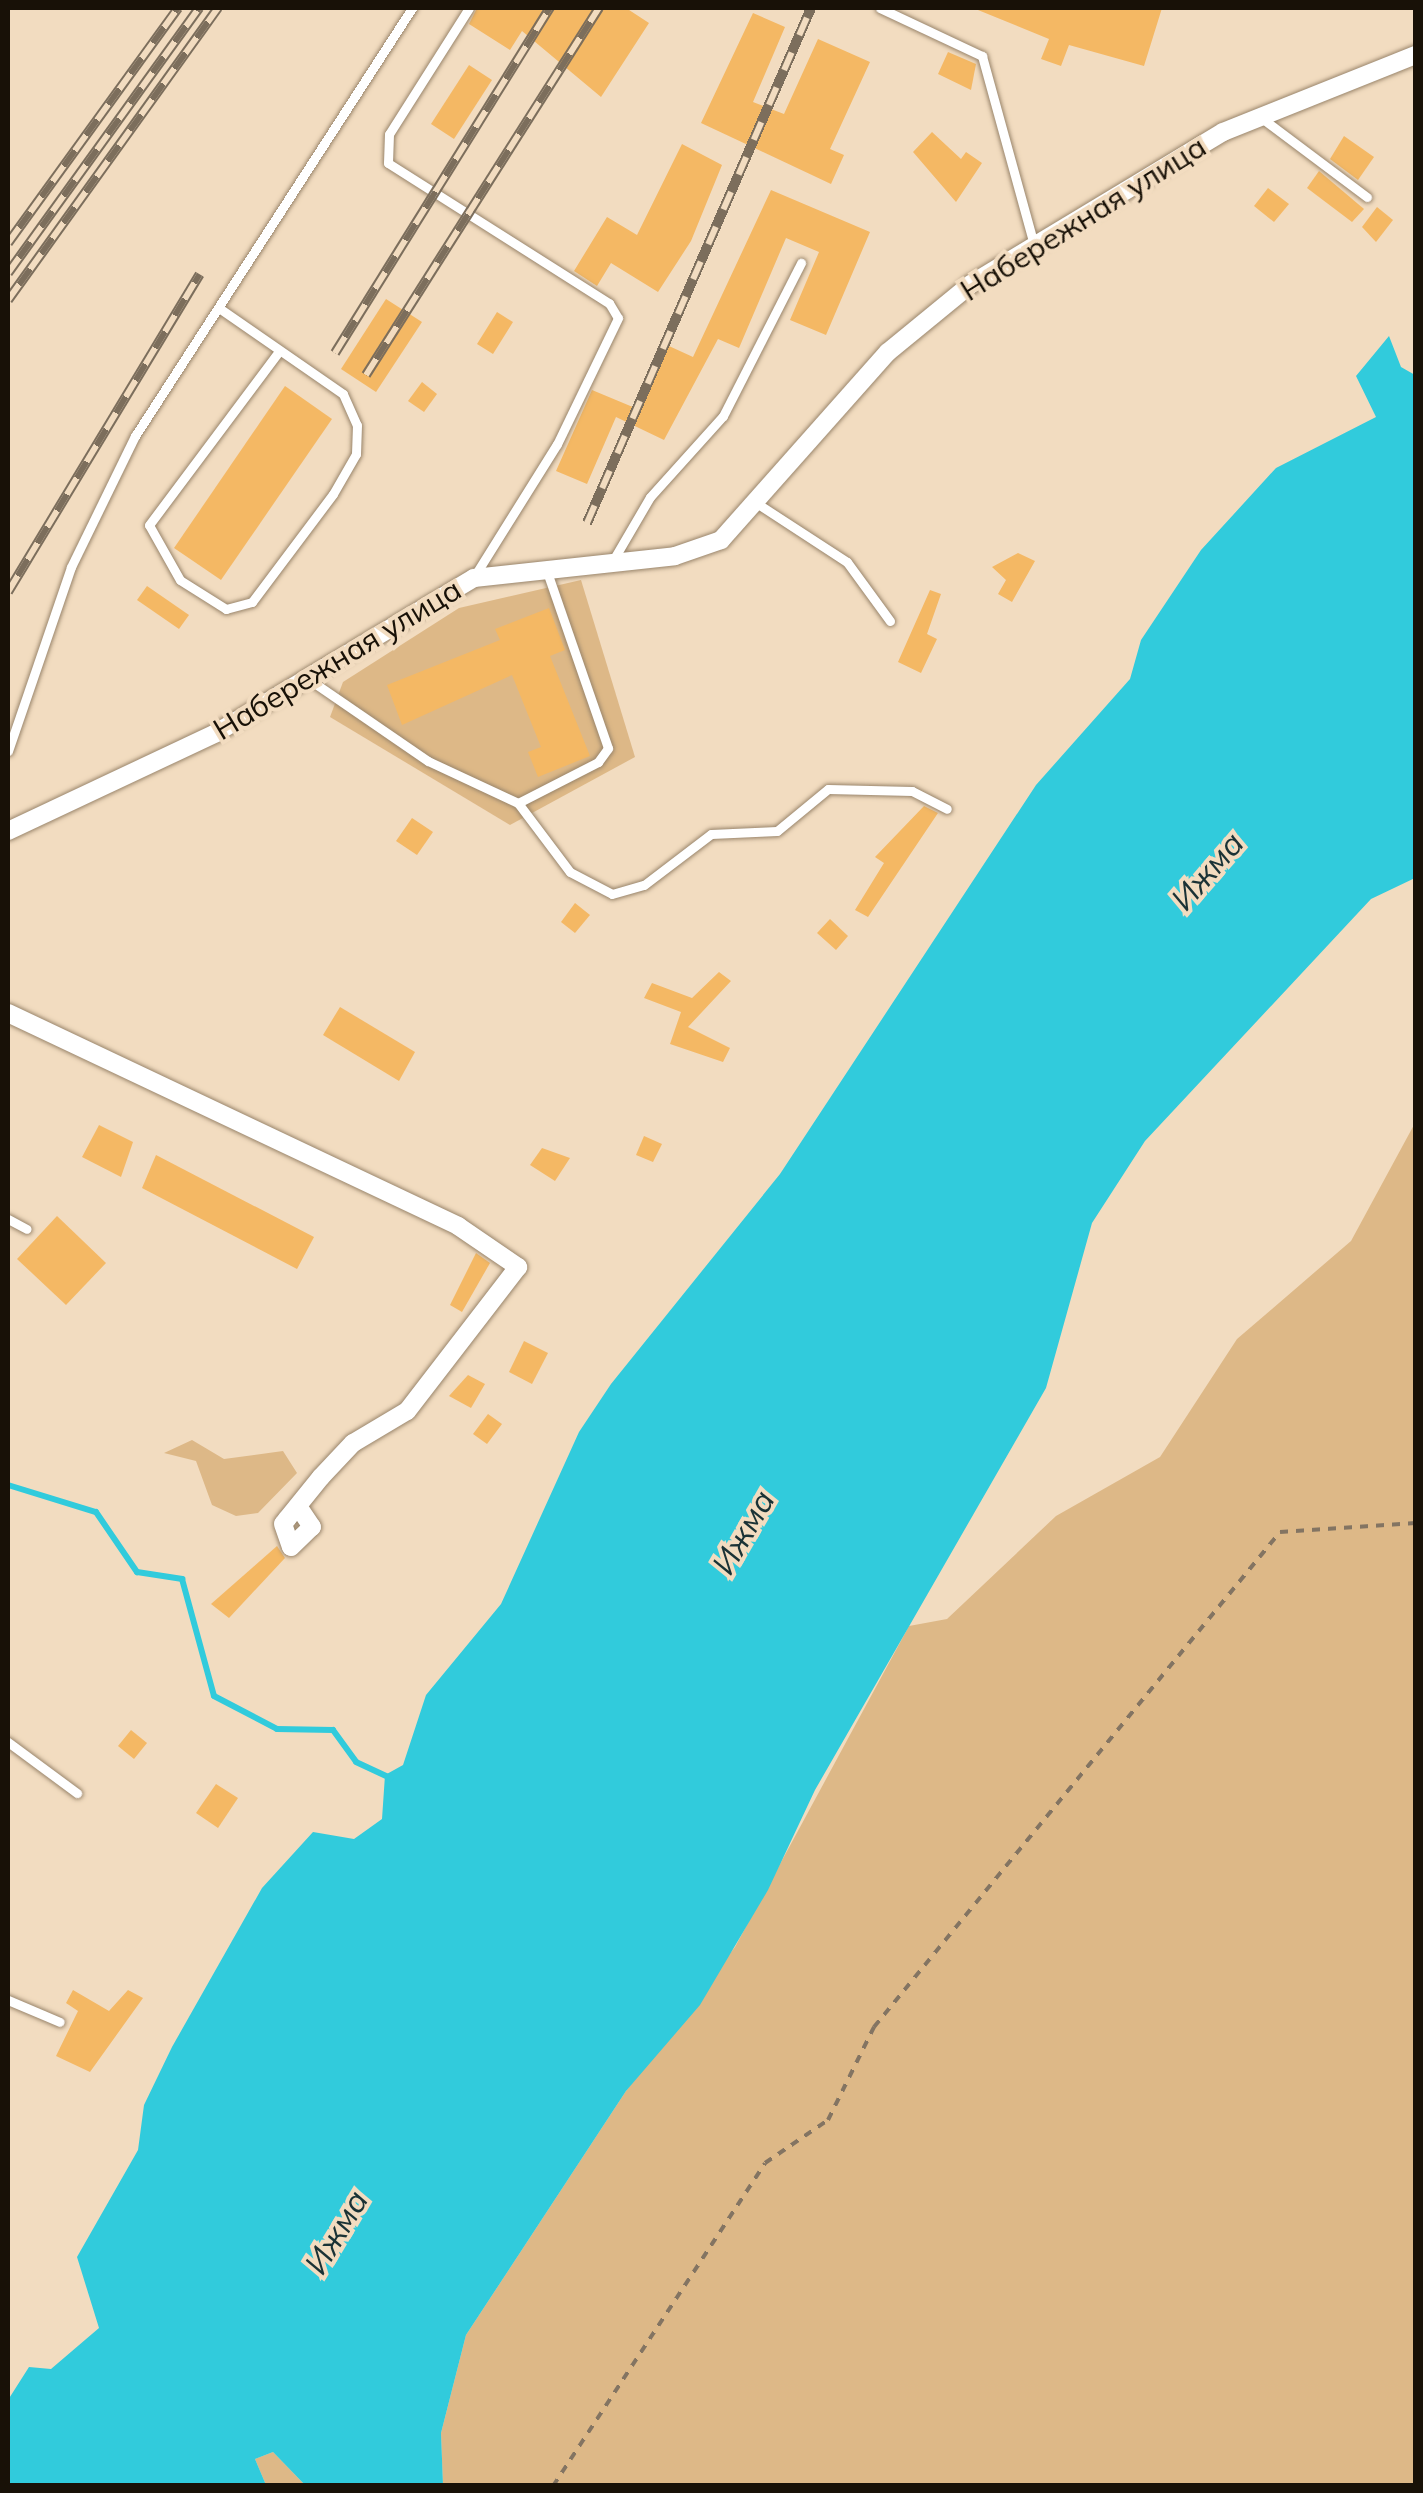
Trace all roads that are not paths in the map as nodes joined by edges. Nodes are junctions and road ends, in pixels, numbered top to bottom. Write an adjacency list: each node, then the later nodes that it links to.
1 (412, 8): 9 (lane)
2 (469, 8): 14 (lane)
3 (880, 8): 7 (lane)
4 (1414, 54): 5 (street, Набережная улица)
5 (1257, 114): 6 (lane); 7 (street, Набережная улица)
6 (1367, 197)
7 (1033, 241): 11 (street, Набережная улица)
8 (802, 263): 12 (lane)
9 (220, 308): 10 (lane); 17 (lane)
10 (279, 351): 10 (lane)
11 (758, 504): 12 (street, Набережная улица); 15 (lane)
12 (610, 564): 13 (street, Набережная улица)
13 (546, 569): 14 (street, Набережная улица); 18 (lane)
14 (474, 578): 16 (street, Набережная улица)
15 (890, 621)
16 (310, 680): 18 (lane); 20 (street, Набережная улица)
17 (8, 751)
18 (518, 803): 19 (lane)
19 (947, 808)
20 (8, 831)
21 (8, 1014): 24 (street)
22 (8, 1219): 23 (lane)
23 (27, 1229)
24 (298, 1506)
25 (8, 1742): 26 (lane)
26 (77, 1793)
27 (8, 2000): 28 (lane)
28 (60, 2022)

